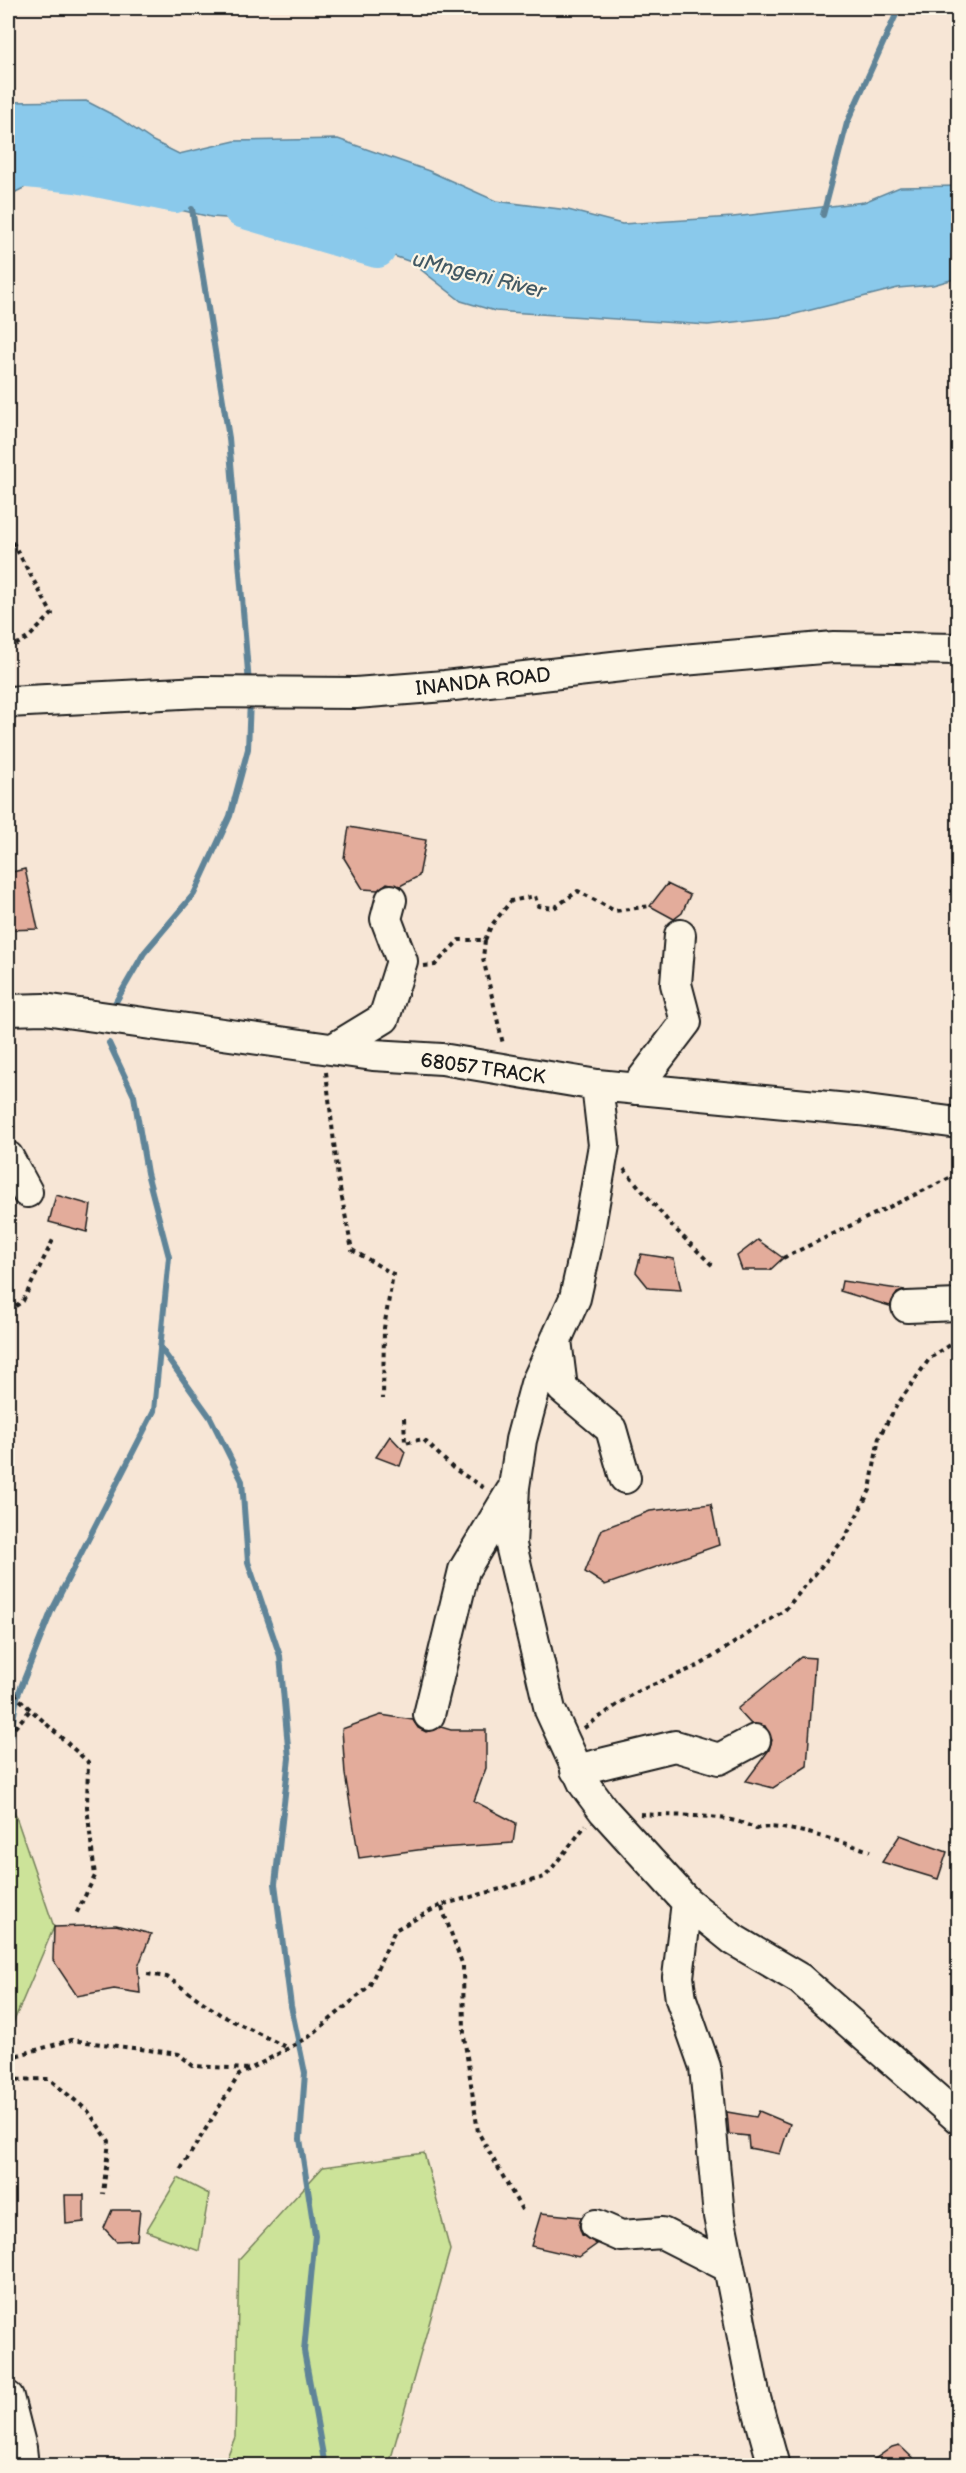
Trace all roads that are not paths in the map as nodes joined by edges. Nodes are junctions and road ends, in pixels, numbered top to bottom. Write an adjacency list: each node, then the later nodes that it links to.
1 (958, 649): 2 (street, INANDA ROAD)
2 (8, 702)
3 (391, 900): 6 (street)
4 (680, 935): 8 (street)
5 (8, 1010): 6 (street, 68057 TRACK)
6 (328, 1048): 7 (street, 68057 TRACK)
7 (597, 1085): 8 (street, 68057 TRACK); 14 (street)
8 (635, 1089): 9 (street, 68057 TRACK)
9 (958, 1123)
10 (8, 1157): 11 (street)
11 (27, 1192)
12 (958, 1305): 13 (street)
13 (907, 1307)
14 (556, 1340): 15 (street); 16 (street)
15 (626, 1478)
16 (509, 1494): 17 (street); 19 (street)
17 (429, 1715)
18 (754, 1740): 19 (street)
19 (576, 1770): 20 (street)
20 (687, 1902): 21 (street); 23 (street)
21 (958, 2118)
22 (596, 2225): 23 (street)
23 (729, 2267): 26 (street)
24 (8, 2397): 25 (street)
25 (23, 2466)
26 (774, 2466)

